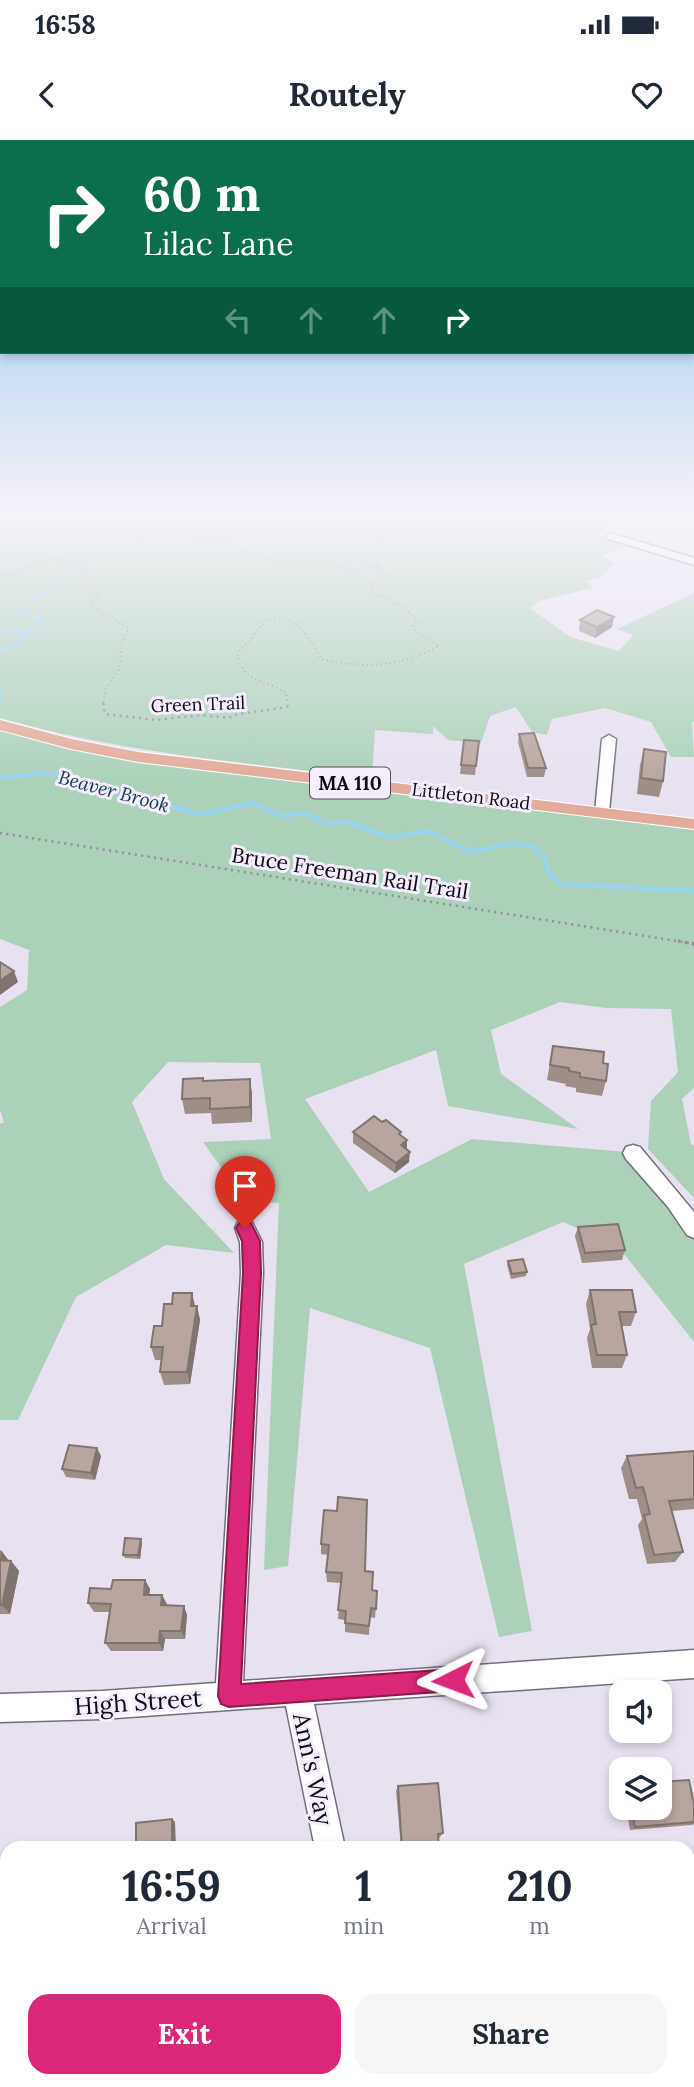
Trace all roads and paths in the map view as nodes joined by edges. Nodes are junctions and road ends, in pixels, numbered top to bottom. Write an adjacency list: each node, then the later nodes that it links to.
1 (91, 605): 2 (path, Green Trail)
2 (402, 605)
3 (4, 727): 5 (main road, Littleton Road / MA 110)
4 (609, 739): 5 (street)
5 (602, 812): 6 (main road, Littleton Road / MA 110)
6 (694, 824)
7 (0, 833): 8 (path, Bruce Freeman Rail Trail)
8 (694, 944)
9 (633, 1153): 11 (street)
10 (245, 1228): 14 (street)
11 (694, 1229)
12 (694, 1664): 13 (street, High Street)
13 (297, 1691): 14 (street, High Street); 16 (street, Ann's Way)
14 (229, 1696): 15 (street, High Street)
15 (0, 1708)
16 (329, 1841)

